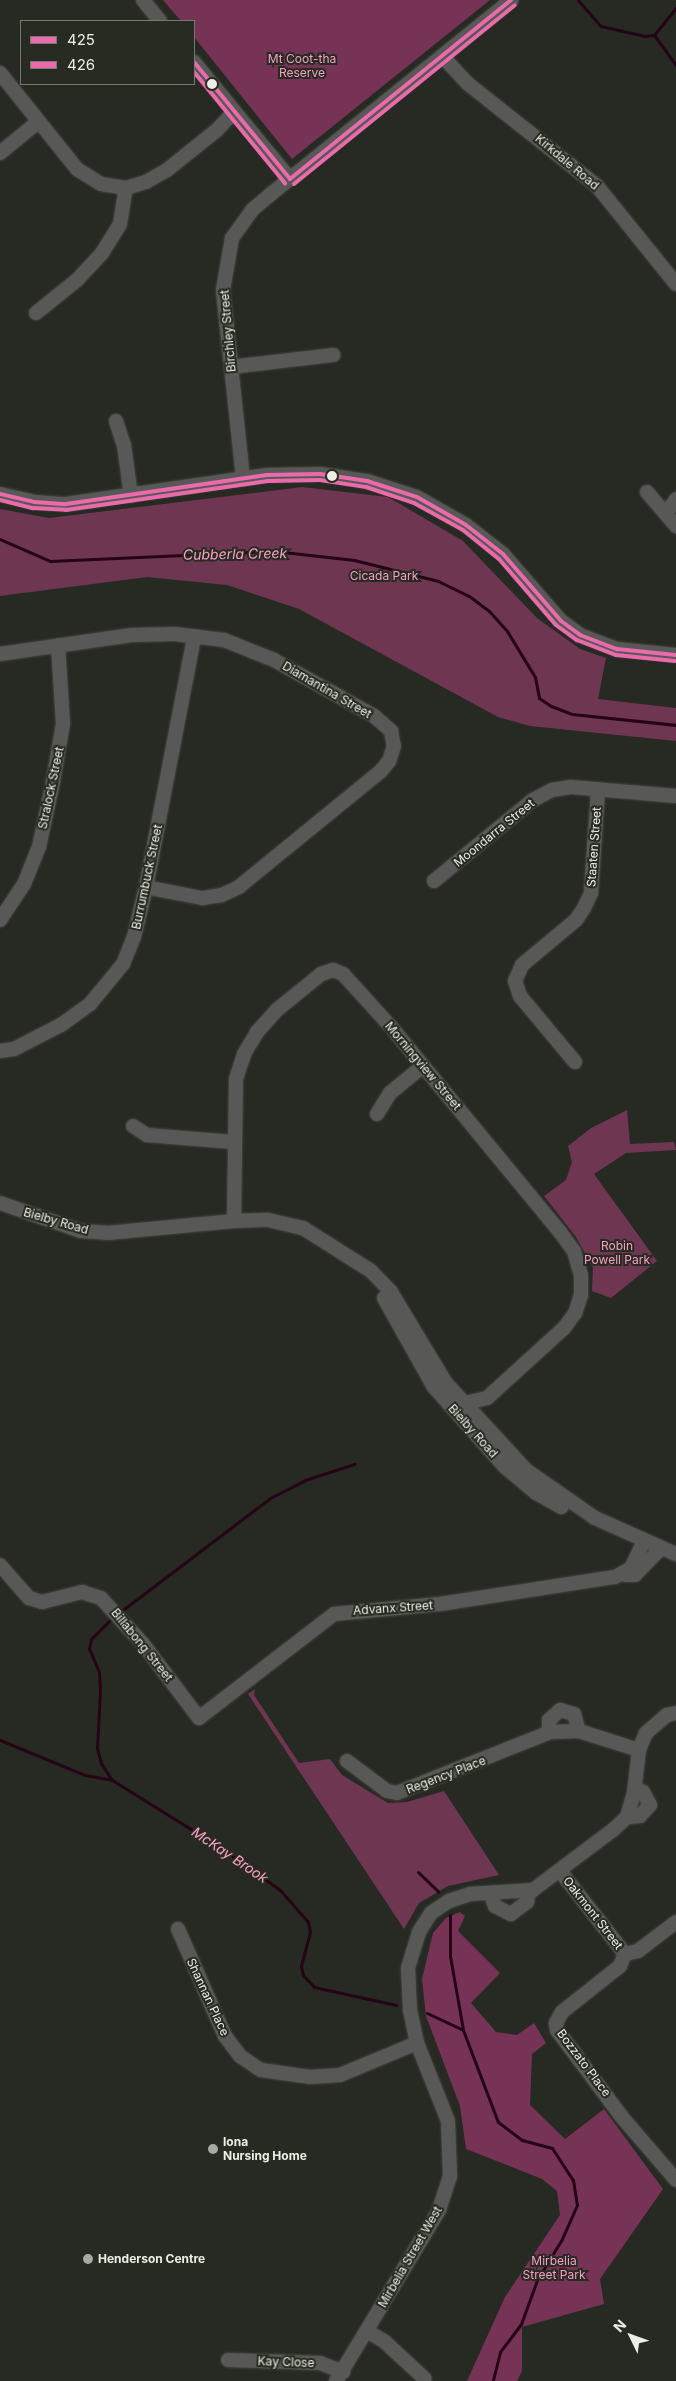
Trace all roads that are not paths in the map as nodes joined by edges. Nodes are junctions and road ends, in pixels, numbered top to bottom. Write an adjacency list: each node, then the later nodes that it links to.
1 (143, 0): 3 (street)
2 (511, 0): 4 (street, Birchley Street)
3 (159, 20)
4 (442, 56): 10 (street, Birchley Street); 12 (street, Kirkdale Road)
5 (195, 63): 7 (street)
6 (0, 73): 8 (street)
7 (234, 112): 10 (street); 11 (street)
8 (38, 122): 9 (street); 11 (street)
9 (0, 153)
10 (290, 179): 15 (street, Birchley Street)
11 (126, 188): 13 (street)
12 (676, 284)
13 (36, 313)
14 (332, 355): 15 (street)
15 (231, 367): 17 (street, Birchley Street)
16 (116, 421): 20 (street)
17 (243, 478): 20 (street); 27 (street)
18 (647, 492): 22 (street)
19 (0, 494): 20 (street)
20 (131, 496)
21 (676, 499): 22 (street)
22 (666, 514): 23 (street)
23 (676, 526)
24 (194, 637): 25 (street, Diamantina Street); 31 (street, Burrumbuck Street); 31 (street, Diamantina Street)
25 (58, 645): 26 (street, Diamantina Street); 32 (street, Stralock Street)
26 (0, 654)
27 (676, 655)
28 (598, 789): 29 (street, Moondarra Street); 30 (street, Moondarra Street); 34 (street, Staaten Street)
29 (676, 796)
30 (434, 881)
31 (146, 887): 33 (street, Burrumbuck Street)
32 (0, 920)
33 (0, 1051)
34 (576, 1062)
35 (423, 1066): 36 (street); 38 (street, Morningview Street); 42 (street, Morningview Street)
36 (377, 1114)
37 (133, 1126): 38 (street)
38 (233, 1142): 40 (street, Morningview Street)
39 (0, 1203): 40 (street, Bielby Road)
40 (234, 1220): 41 (street, Bielby Road)
41 (344, 1255): 43 (street, Bielby Road); 45 (street, Bielby Road)
42 (487, 1398): 43 (street, Morningview Street); 44 (street)
43 (465, 1403): 44 (street, Bielby Road)
44 (481, 1423): 45 (street, Bielby Road)
45 (653, 1546): 46 (street, Bielby Road); 49 (street, Advanx Street)
46 (676, 1554)
47 (0, 1565): 49 (street, Billabong Street)
48 (676, 1713): 52 (street)
49 (199, 1718)
50 (579, 1731): 51 (street, Regency Place); 51 (street); 52 (street, Regency Place)
51 (549, 1732): 53 (street, Regency Place)
52 (639, 1750): 54 (street, Mirbelia Street West)
53 (347, 1761)
54 (560, 1871): 55 (street, Mirbelia Street West); 59 (street, Oakmont Street)
55 (529, 1891): 56 (street, Mirbelia Street West); 56 (street)
56 (491, 1895): 60 (street, Mirbelia Street West)
57 (676, 1922): 59 (street, Bozzato Place)
58 (178, 1929): 60 (street, Shannan Place)
59 (625, 1954): 61 (street, Bozzato Place)
60 (417, 2043): 62 (street, Mirbelia Street West)
61 (676, 2180)
62 (367, 2332): 64 (street, Mirbelia Street West); 65 (street)
63 (228, 2360): 64 (street, Kay Close)
64 (339, 2376)
65 (425, 2379)

